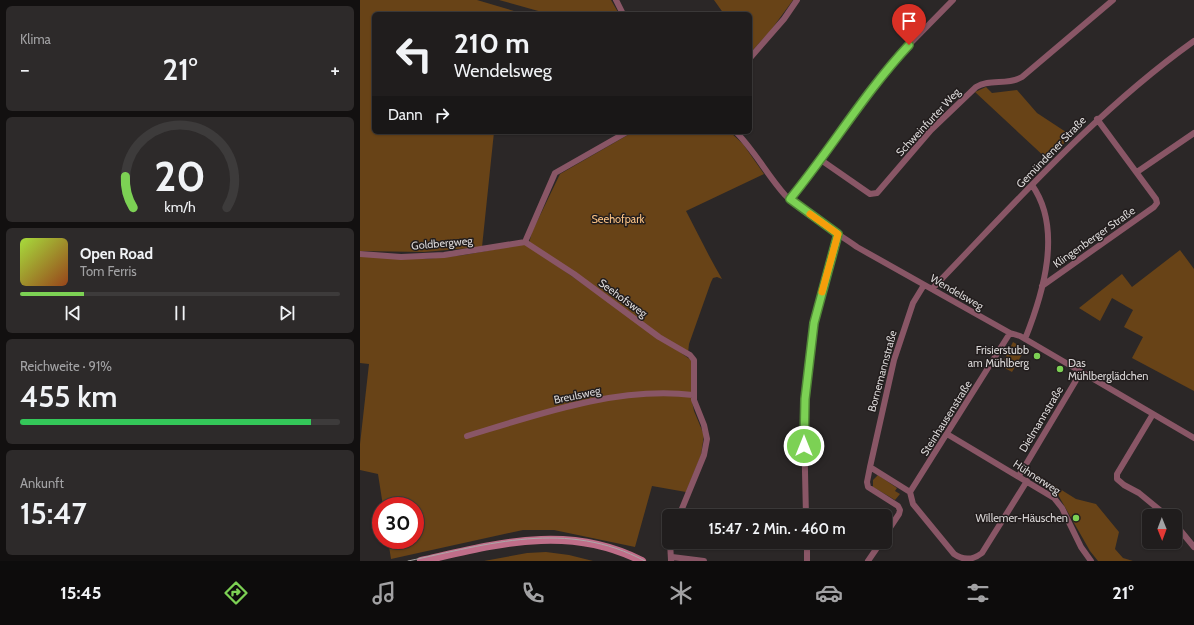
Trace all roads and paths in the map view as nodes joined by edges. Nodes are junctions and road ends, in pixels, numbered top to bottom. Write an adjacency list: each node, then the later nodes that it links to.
1 (616, 0): 5 (street)
2 (797, 0): 7 (street)
3 (953, 0): 12 (street)
4 (1113, 0): 12 (street, Schweinfurter Weg)
5 (622, 12)
6 (1194, 41): 8 (street, Gemündener Straße)
7 (752, 56)
8 (1097, 119): 13 (street); 14 (street, Gemündener Straße)
9 (1194, 133): 13 (street)
10 (623, 134): 17 (street)
11 (738, 134): 15 (street, Wendelsweg)
12 (821, 160): 15 (street)
13 (1137, 172): 20 (street, Klingenberger Straße)
14 (1032, 185): 20 (street); 21 (street, Gemündener Straße)
15 (790, 199): 16 (street, Wendelsweg)
16 (838, 234): 19 (street, Wendelsweg); 35 (street)
17 (525, 242): 18 (street, Goldbergweg); 25 (street, Seehofsweg)
18 (360, 254)
19 (924, 284): 21 (street, Wendelsweg); 30 (street, Bornemannstraße)
20 (1042, 286): 23 (street)
21 (932, 289): 22 (street, Wendelsweg)
22 (1010, 333): 23 (street, Wendelsweg); 27 (street, Steinhausenstraße)
23 (1025, 339): 24 (street, Wendelsweg)
24 (1081, 372): 26 (street, Wendelsweg); 31 (street, Dielmannstraße)
25 (693, 395): 28 (street, Breulsweg); 34 (street)
26 (1153, 414): 29 (street, Wendelsweg); 36 (street)
27 (947, 434): 31 (street, Hühnerweg); 33 (street, Steinhausenstraße)
28 (467, 436)
29 (1194, 438)
30 (870, 467): 33 (street); 37 (street, Bornemannstraße)
31 (1019, 476): 32 (street, Hühnerweg)
32 (1027, 481): 33 (street); 49 (street, Hühnerweg)
33 (910, 492)
34 (682, 509)
35 (806, 509)
36 (1159, 509)
37 (892, 524)
38 (1182, 532): 39 (street)
39 (1194, 547)
40 (671, 549): 43 (street)
41 (807, 549): 47 (street)
42 (876, 549): 48 (street)
43 (672, 559): 46 (street)
44 (422, 561): 45 (main road)
45 (642, 561)
46 (704, 561)
47 (807, 561)
48 (868, 561)
49 (1091, 561)

